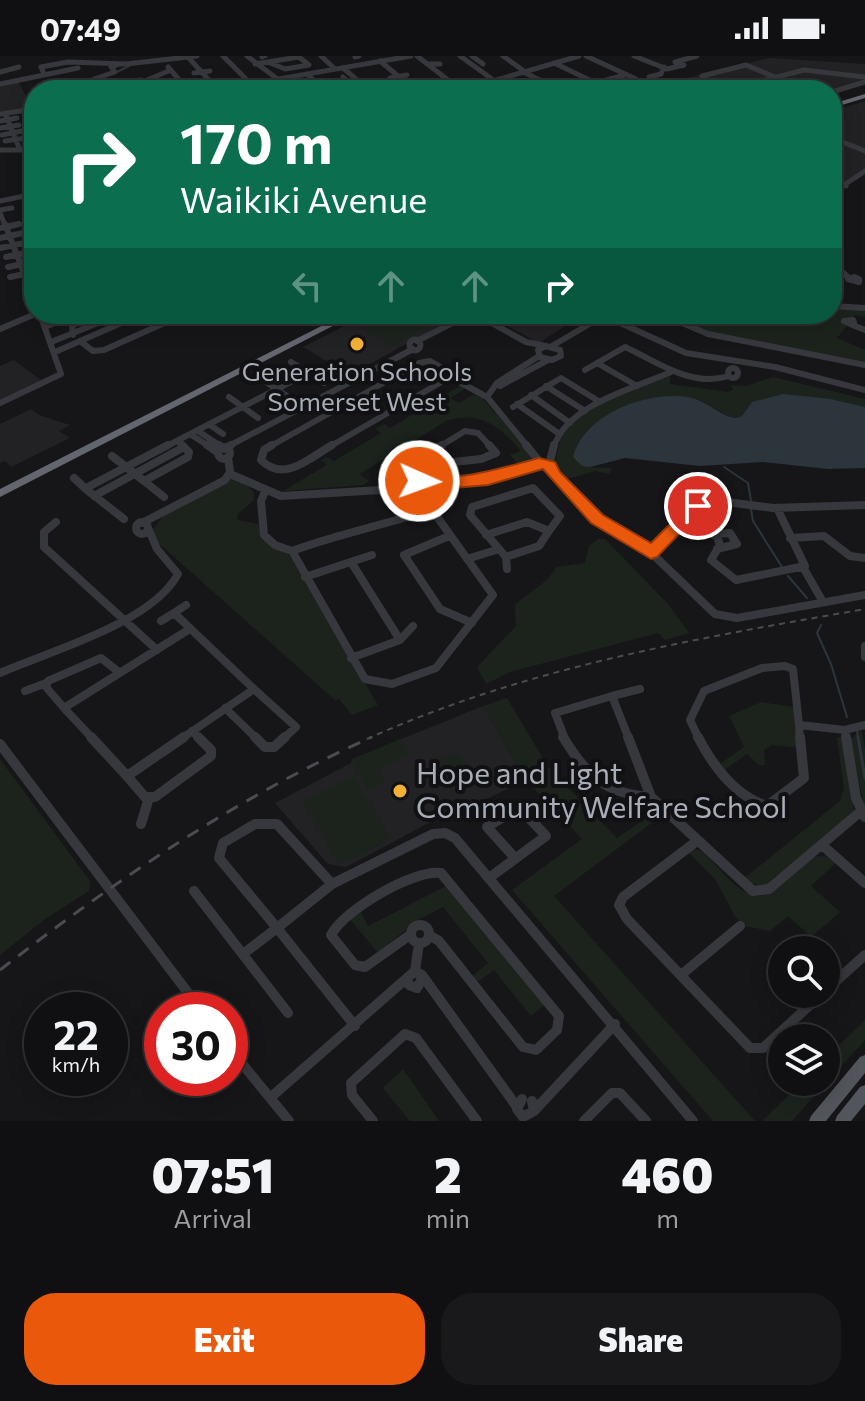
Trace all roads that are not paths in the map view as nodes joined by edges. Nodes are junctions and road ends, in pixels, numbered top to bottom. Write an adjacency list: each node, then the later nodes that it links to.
1 (134, 56): 29 (street)
2 (197, 56): 13 (street)
3 (223, 56): 44 (street)
4 (247, 56): 38 (street)
5 (321, 56): 31 (street)
6 (360, 56): 34 (street)
7 (409, 56): 27 (street)
8 (417, 56): 35 (street)
9 (472, 56): 40 (street)
10 (546, 56): 32 (street)
11 (579, 56): 32 (street)
12 (586, 56): 28 (street)
13 (188, 57): 16 (street); 37 (street)
14 (462, 57): 19 (street); 40 (street)
15 (504, 57): 20 (street); 42 (street)
16 (164, 58): 29 (street); 58 (street)
17 (649, 58): 26 (street)
18 (698, 58): 23 (street)
19 (454, 59)
20 (497, 59)
21 (605, 59): 28 (street)
22 (634, 59): 26 (street)
23 (680, 59): 45 (street)
24 (123, 60): 29 (street); 57 (street); 57 (street)
25 (337, 60): 31 (street)
26 (642, 60): 45 (street)
27 (380, 61): 34 (street); 55 (street)
28 (598, 61): 36 (street); 111 (street)
29 (138, 62)
30 (268, 62): 38 (street); 46 (street); 46 (street)
31 (327, 62): 54 (street)
32 (555, 62): 61 (street); 65 (street)
33 (202, 63): 37 (street)
34 (372, 63): 53 (street)
35 (426, 63): 39 (street); 64 (street); 64 (street)
36 (591, 63)
37 (195, 64): 43 (street); 68 (street)
38 (255, 64): 84 (street)
39 (417, 64)
40 (472, 64): 48 (street); 70 (street)
41 (524, 64): 42 (street)
42 (516, 65): 49 (street); 65 (street)
43 (188, 66)
44 (233, 66): 52 (street); 73 (street)
45 (661, 66): 56 (street); 83 (street)
46 (300, 67): 74 (street)
47 (399, 67): 55 (street)
48 (463, 67)
49 (507, 67)
50 (575, 67): 61 (street)
51 (78, 68): 72 (street)
52 (226, 68)
53 (343, 68): 54 (street); 78 (street)
54 (335, 69): 74 (street)
55 (390, 69): 59 (street); 80 (street)
56 (651, 69)
57 (97, 70): 72 (street); 93 (street)
58 (171, 70): 94 (street); 95 (street)
59 (381, 70)
60 (490, 70): 70 (street)
61 (568, 70): 66 (street); 82 (street)
62 (210, 71): 68 (street)
63 (424, 71): 64 (street)
64 (436, 71): 85 (street)
65 (523, 71): 87 (street); 107 (street)
66 (561, 71)
67 (0, 72): 89 (street)
68 (202, 72): 71 (street); 96 (street)
69 (361, 72): 78 (street)
70 (482, 72): 75 (street); 107 (street)
71 (194, 73)
72 (44, 74): 89 (street)
73 (241, 74): 77 (street); 98 (street)
74 (307, 74): 84 (street); 100 (street)
75 (473, 74)
76 (591, 74): 82 (street)
77 (234, 75)
78 (352, 75): 101 (street); 102 (street)
79 (407, 75): 80 (street)
80 (399, 76): 103 (street); 104 (street)
81 (545, 76): 87 (street)
82 (583, 77): 91 (street); 110 (street)
83 (649, 77)
84 (280, 78): 99 (street)
85 (446, 78): 86 (street); 105 (street); 106 (street)
86 (456, 78)
87 (537, 78): 108 (street); 109 (street)
88 (777, 78): 92 (street); 112 (street); 113 (street); 114 (street)
89 (24, 79): 115 (street)
90 (217, 79): 97 (street)
91 (575, 79)
92 (865, 79): 116 (street)
93 (94, 80)
94 (141, 80)
95 (180, 80)
96 (206, 80)
97 (212, 80)
98 (247, 80)
99 (270, 80)
100 (314, 80)
101 (346, 80)
102 (358, 80)
103 (393, 80)
104 (404, 80)
105 (442, 80)
106 (448, 80)
107 (492, 80)
108 (528, 80)
109 (541, 80)
110 (590, 80)
111 (607, 80)
112 (707, 80)
113 (770, 80)
114 (782, 80)
115 (0, 84)
116 (842, 88)
117 (865, 94): 118 (highway)
118 (842, 101)
119 (24, 111): 120 (street)
120 (2, 114): 121 (street)
121 (7, 120): 122 (street); 127 (street); 127 (street)
122 (0, 121)
123 (22, 131): 127 (street)
124 (2, 135): 127 (street); 127 (street)
125 (842, 140): 129 (street)
126 (24, 141): 127 (street)
127 (17, 143): 128 (street); 130 (street)
128 (24, 146)
129 (865, 149)
130 (4, 152)
131 (865, 171): 133 (street)
132 (842, 184): 133 (street)
133 (846, 186): 134 (street)
134 (842, 188)
135 (24, 196): 136 (street)
136 (0, 201)
137 (12, 208): 138 (street)
138 (1, 215): 139 (street); 141 (street)
139 (15, 216)
140 (19, 224): 141 (street)
141 (3, 227): 143 (street)
142 (23, 233): 143 (street)
143 (10, 236): 144 (street); 146 (street)
144 (0, 238)
145 (24, 243): 146 (street)
146 (13, 245): 147 (street); 149 (street)
147 (0, 248)
148 (24, 253): 149 (street)
149 (17, 254): 150 (street); 152 (street)
150 (6, 257)
151 (24, 263): 152 (street)
152 (21, 264): 153 (street); 155 (street)
153 (8, 267)
154 (842, 272): 157 (street)
155 (24, 274): 156 (street)
156 (10, 277)
157 (849, 278)
158 (842, 302): 159 (street)
159 (865, 308)
160 (24, 319): 177 (street)
161 (43, 324): 176 (street)
162 (52, 324): 176 (street)
163 (75, 324): 179 (street)
164 (98, 324): 179 (street)
165 (119, 324): 180 (street)
166 (162, 324): 180 (street)
167 (317, 324): 228 (highway)
168 (332, 324): 230 (highway)
169 (453, 324): 218 (street)
170 (491, 324): 182 (street)
171 (595, 324): 183 (street)
172 (600, 324): 184 (street)
173 (625, 324): 200 (street)
174 (689, 324): 190 (street)
175 (855, 326): 178 (street)
176 (45, 327): 181 (street)
177 (0, 329)
178 (865, 330)
179 (73, 335): 181 (street)
180 (80, 341): 185 (street)
181 (51, 342): 185 (street)
182 (526, 342): 183 (street); 186 (street)
183 (549, 346): 184 (street); 186 (street)
184 (561, 350): 187 (street)
185 (55, 352): 208 (street)
186 (538, 354): 187 (street); 202 (street)
187 (548, 360): 202 (street)
188 (291, 362): 193 (street)
189 (597, 363): 191 (street); 192 (street); 199 (street)
190 (865, 365)
191 (585, 370)
192 (671, 372): 194 (street); 199 (street)
193 (308, 373): 197 (street); 201 (street)
194 (729, 376)
195 (450, 377): 195 (street); 205 (street)
196 (266, 382): 201 (street)
197 (324, 383)
198 (546, 386): 203 (street); 207 (street); 210 (street)
199 (637, 386): 207 (street)
200 (865, 388)
201 (277, 390): 206 (street); 209 (street)
202 (492, 390): 205 (street)
203 (531, 395): 212 (street); 215 (street)
204 (229, 397): 209 (street)
205 (487, 397): 220 (street)
206 (293, 400)
207 (600, 402): 210 (street)
208 (0, 403)
209 (243, 408): 211 (street); 213 (street)
210 (585, 411): 212 (street)
211 (258, 418)
212 (570, 423): 215 (street)
213 (210, 425): 214 (street); 216 (street)
214 (194, 432): 217 (street); 218 (street)
215 (558, 433): 220 (street)
216 (223, 434)
217 (180, 444): 222 (street); 223 (street); 227 (street)
218 (225, 454): 224 (street)
219 (112, 456): 222 (street)
220 (545, 462): 229 (street); 248 (street)
221 (417, 463): 221 (street); 226 (street); 229 (street)
222 (126, 467): 223 (street); 231 (street)
223 (135, 474): 227 (street); 231 (street)
224 (230, 474): 232 (street); 261 (street)
225 (74, 478): 231 (street)
226 (385, 478)
227 (144, 481): 233 (street)
228 (0, 484)
229 (420, 486): 232 (street); 236 (street)
230 (0, 493)
231 (90, 493): 237 (street)
232 (264, 494): 247 (street)
233 (164, 497)
234 (865, 505): 235 (street)
235 (777, 508): 238 (street); 244 (street)
236 (430, 510): 243 (street); 247 (street)
237 (124, 519)
238 (687, 520): 241 (street); 248 (street)
239 (56, 522): 261 (street)
240 (549, 531): 242 (street); 242 (street); 250 (street)
241 (714, 534): 245 (street); 245 (street)
242 (486, 535): 246 (street)
243 (449, 536): 252 (street); 263 (street)
244 (790, 538): 251 (street); 254 (street)
245 (717, 549): 254 (street)
246 (496, 550): 250 (street); 252 (street)
247 (292, 551): 256 (street)
248 (651, 553): 258 (street)
249 (372, 555): 253 (street)
250 (506, 557): 255 (street)
251 (865, 558)
252 (467, 559): 263 (street)
253 (351, 562): 256 (street); 266 (street)
254 (803, 567): 258 (street)
255 (507, 569)
256 (305, 577): 270 (street)
257 (865, 595): 258 (street)
258 (823, 602)
259 (186, 605): 260 (street)
260 (174, 613): 262 (street); 265 (street)
261 (124, 621): 268 (street); 271 (street)
262 (161, 621)
263 (472, 623): 270 (street)
264 (413, 626): 266 (street)
265 (188, 630): 268 (street); 274 (street)
266 (400, 640): 270 (street)
267 (865, 646): 269 (street)
268 (157, 650): 272 (street)
269 (865, 657)
270 (351, 658)
271 (0, 673)
272 (120, 673): 273 (street); 278 (street)
273 (46, 683): 276 (street); 278 (street)
274 (254, 689): 279 (street); 279 (street)
275 (640, 689): 277 (street)
276 (25, 691)
277 (612, 696): 286 (street); 286 (street)
278 (64, 708): 285 (street)
279 (225, 708): 283 (street)
280 (799, 725): 280 (street); 282 (street)
281 (865, 725): 282 (street)
282 (845, 730): 288 (street)
283 (192, 731): 285 (street); 287 (street)
284 (0, 744): 306 (street)
285 (127, 776): 287 (street)
286 (651, 797): 290 (street)
287 (149, 798): 289 (street)
288 (863, 814): 291 (street)
289 (141, 824)
290 (697, 841): 291 (street); 303 (street)
291 (822, 845): 294 (street)
292 (515, 858): 292 (street); 293 (street)
293 (489, 878): 295 (street); 309 (street)
294 (865, 883)
295 (332, 884): 298 (street); 298 (street)
296 (194, 891): 301 (street)
297 (740, 926): 303 (street)
298 (277, 928): 301 (street); 310 (street)
299 (429, 935): 300 (street); 300 (street); 300 (street)
300 (415, 939): 305 (street)
301 (243, 954): 308 (street)
302 (865, 955): 304 (street)
303 (681, 975): 307 (street)
304 (840, 978)
305 (415, 980): 310 (street); 315 (street)
306 (187, 992)
307 (806, 1008)
308 (288, 1013)
309 (615, 1024): 315 (street); 321 (street)
310 (355, 1026): 314 (street)
311 (865, 1062): 322 (main road)
312 (248, 1071): 314 (street)
313 (865, 1092): 323 (main road)
314 (270, 1098): 316 (street)
315 (527, 1109)
316 (289, 1121)
317 (373, 1121): 318 (street)
318 (477, 1121)
319 (584, 1121): 320 (street)
320 (646, 1121)
321 (693, 1121)
322 (816, 1121)
323 (842, 1121)

